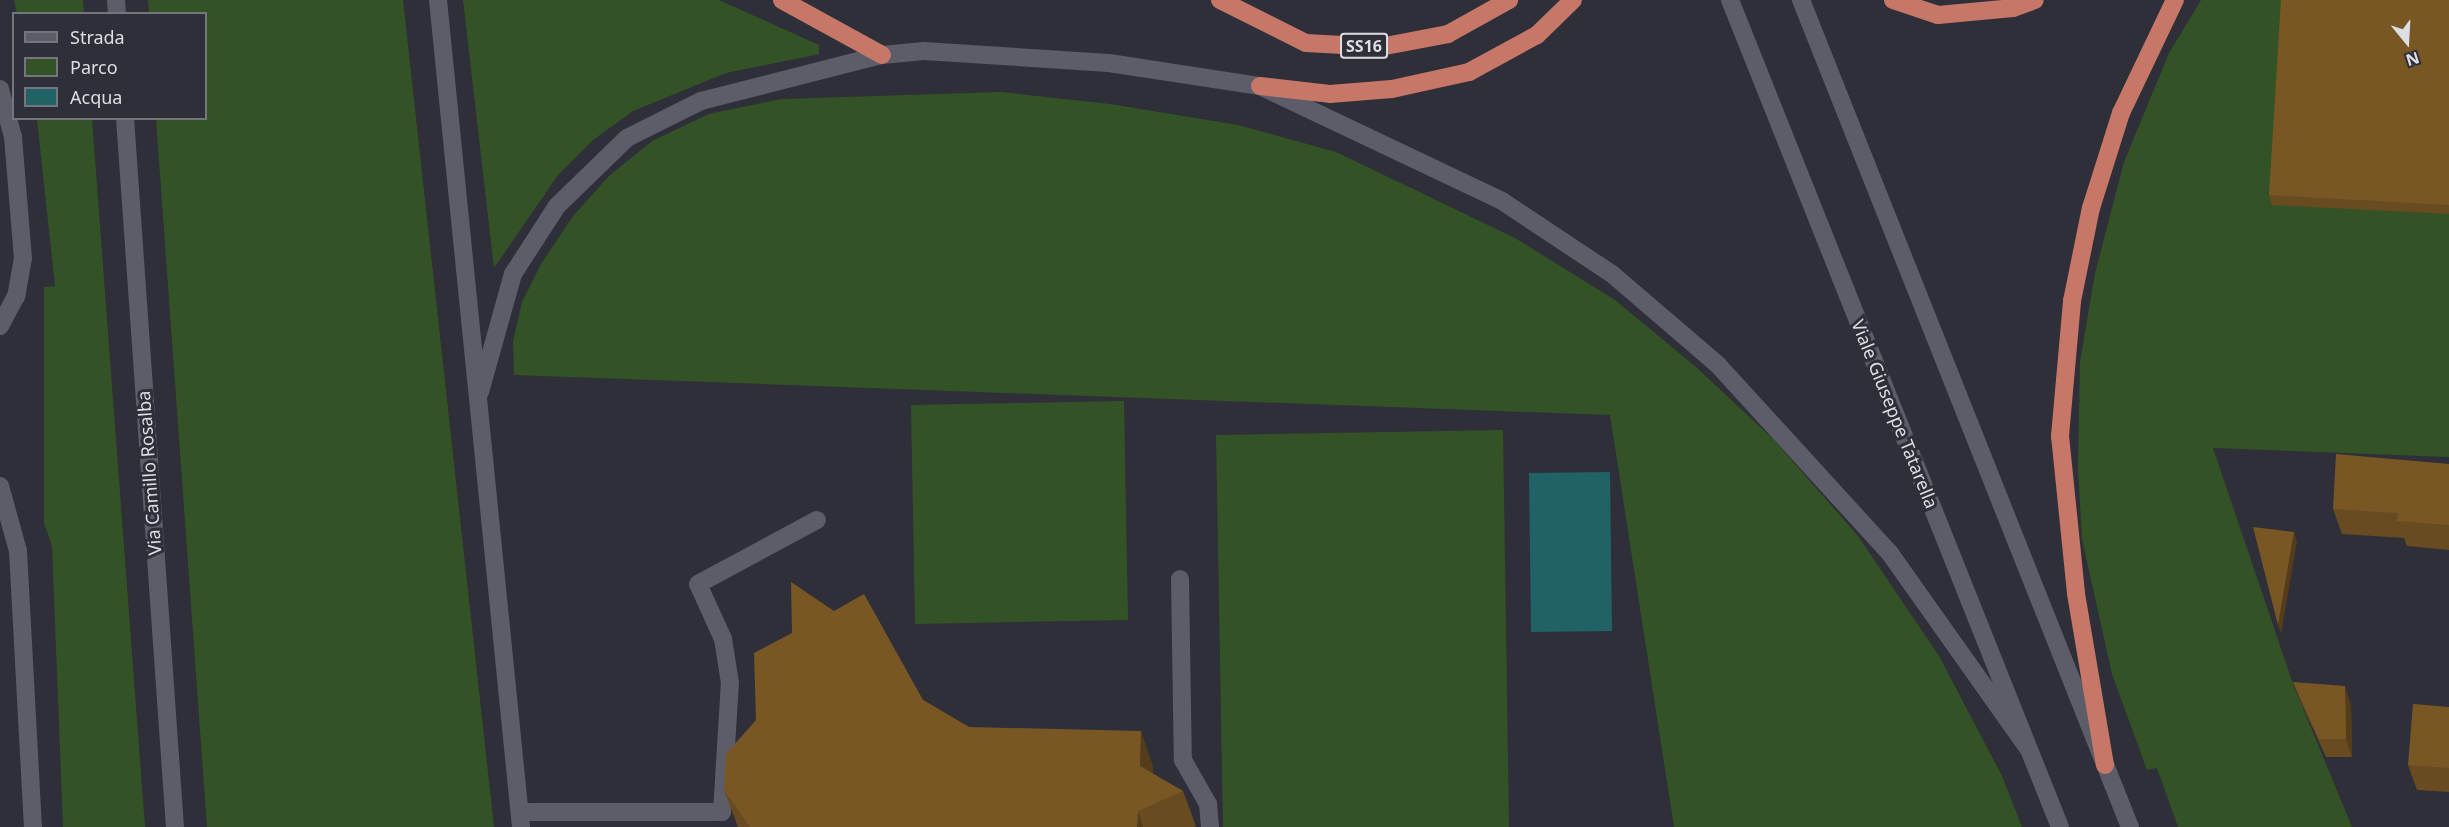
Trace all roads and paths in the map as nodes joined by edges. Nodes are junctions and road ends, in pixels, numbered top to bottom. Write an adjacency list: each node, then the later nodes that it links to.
1 (438, 0): 16 (street)
2 (782, 0): 11 (highway)
3 (1220, 0): 4 (highway, SS16)
4 (1509, 0)
5 (1573, 0): 12 (highway)
6 (1730, 0): 20 (street, Viale Giuseppe Tatarella)
7 (1801, 0): 21 (street)
8 (1893, 0): 9 (highway)
9 (2035, 0)
10 (2175, 0): 21 (highway)
11 (882, 55): 12 (street); 16 (street)
12 (1260, 86): 20 (street)
13 (0, 90): 15 (street)
14 (125, 120): 25 (street, Via Camillo Rosalba)
15 (0, 326)
16 (480, 392): 22 (street)
17 (0, 486): 24 (street)
18 (817, 520): 23 (street)
19 (1180, 579): 26 (street)
20 (2027, 747): 27 (street, Viale Giuseppe Tatarella)
21 (2105, 765): 28 (street)
22 (520, 819): 23 (street)
23 (722, 820)
24 (33, 827)
25 (175, 827)
26 (1210, 827)
27 (2060, 827)
28 (2130, 827)

